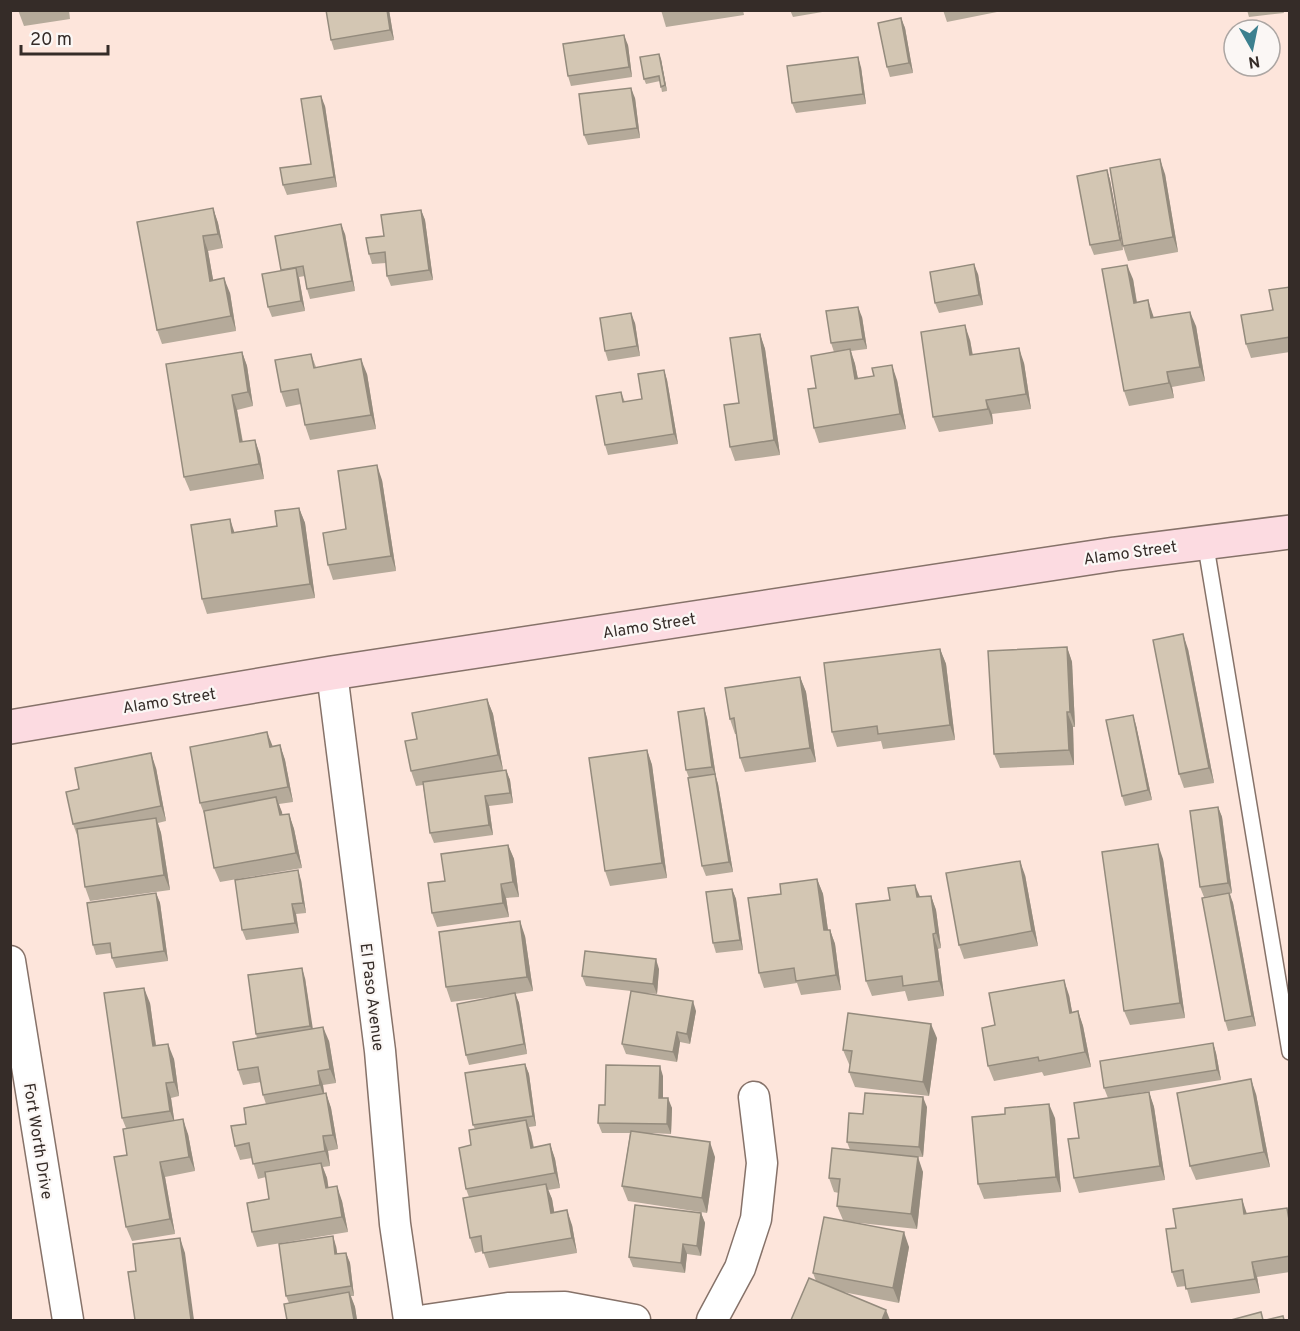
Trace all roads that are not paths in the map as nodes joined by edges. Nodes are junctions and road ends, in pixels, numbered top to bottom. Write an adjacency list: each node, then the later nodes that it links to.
1 (1290, 532): 2 (main road, Alamo Street)
2 (1205, 541): 3 (main road, Alamo Street); 7 (lane)
3 (332, 673): 4 (main road, Alamo Street); 10 (street, El Paso Avenue)
4 (10, 727)
5 (10, 961): 6 (street, Fort Worth Drive)
6 (13, 992): 9 (street, Fort Worth Drive)
7 (1290, 1052)
8 (754, 1097): 13 (street)
9 (68, 1320)
10 (410, 1320)
11 (426, 1320): 12 (street)
12 (635, 1320)
13 (712, 1320)

